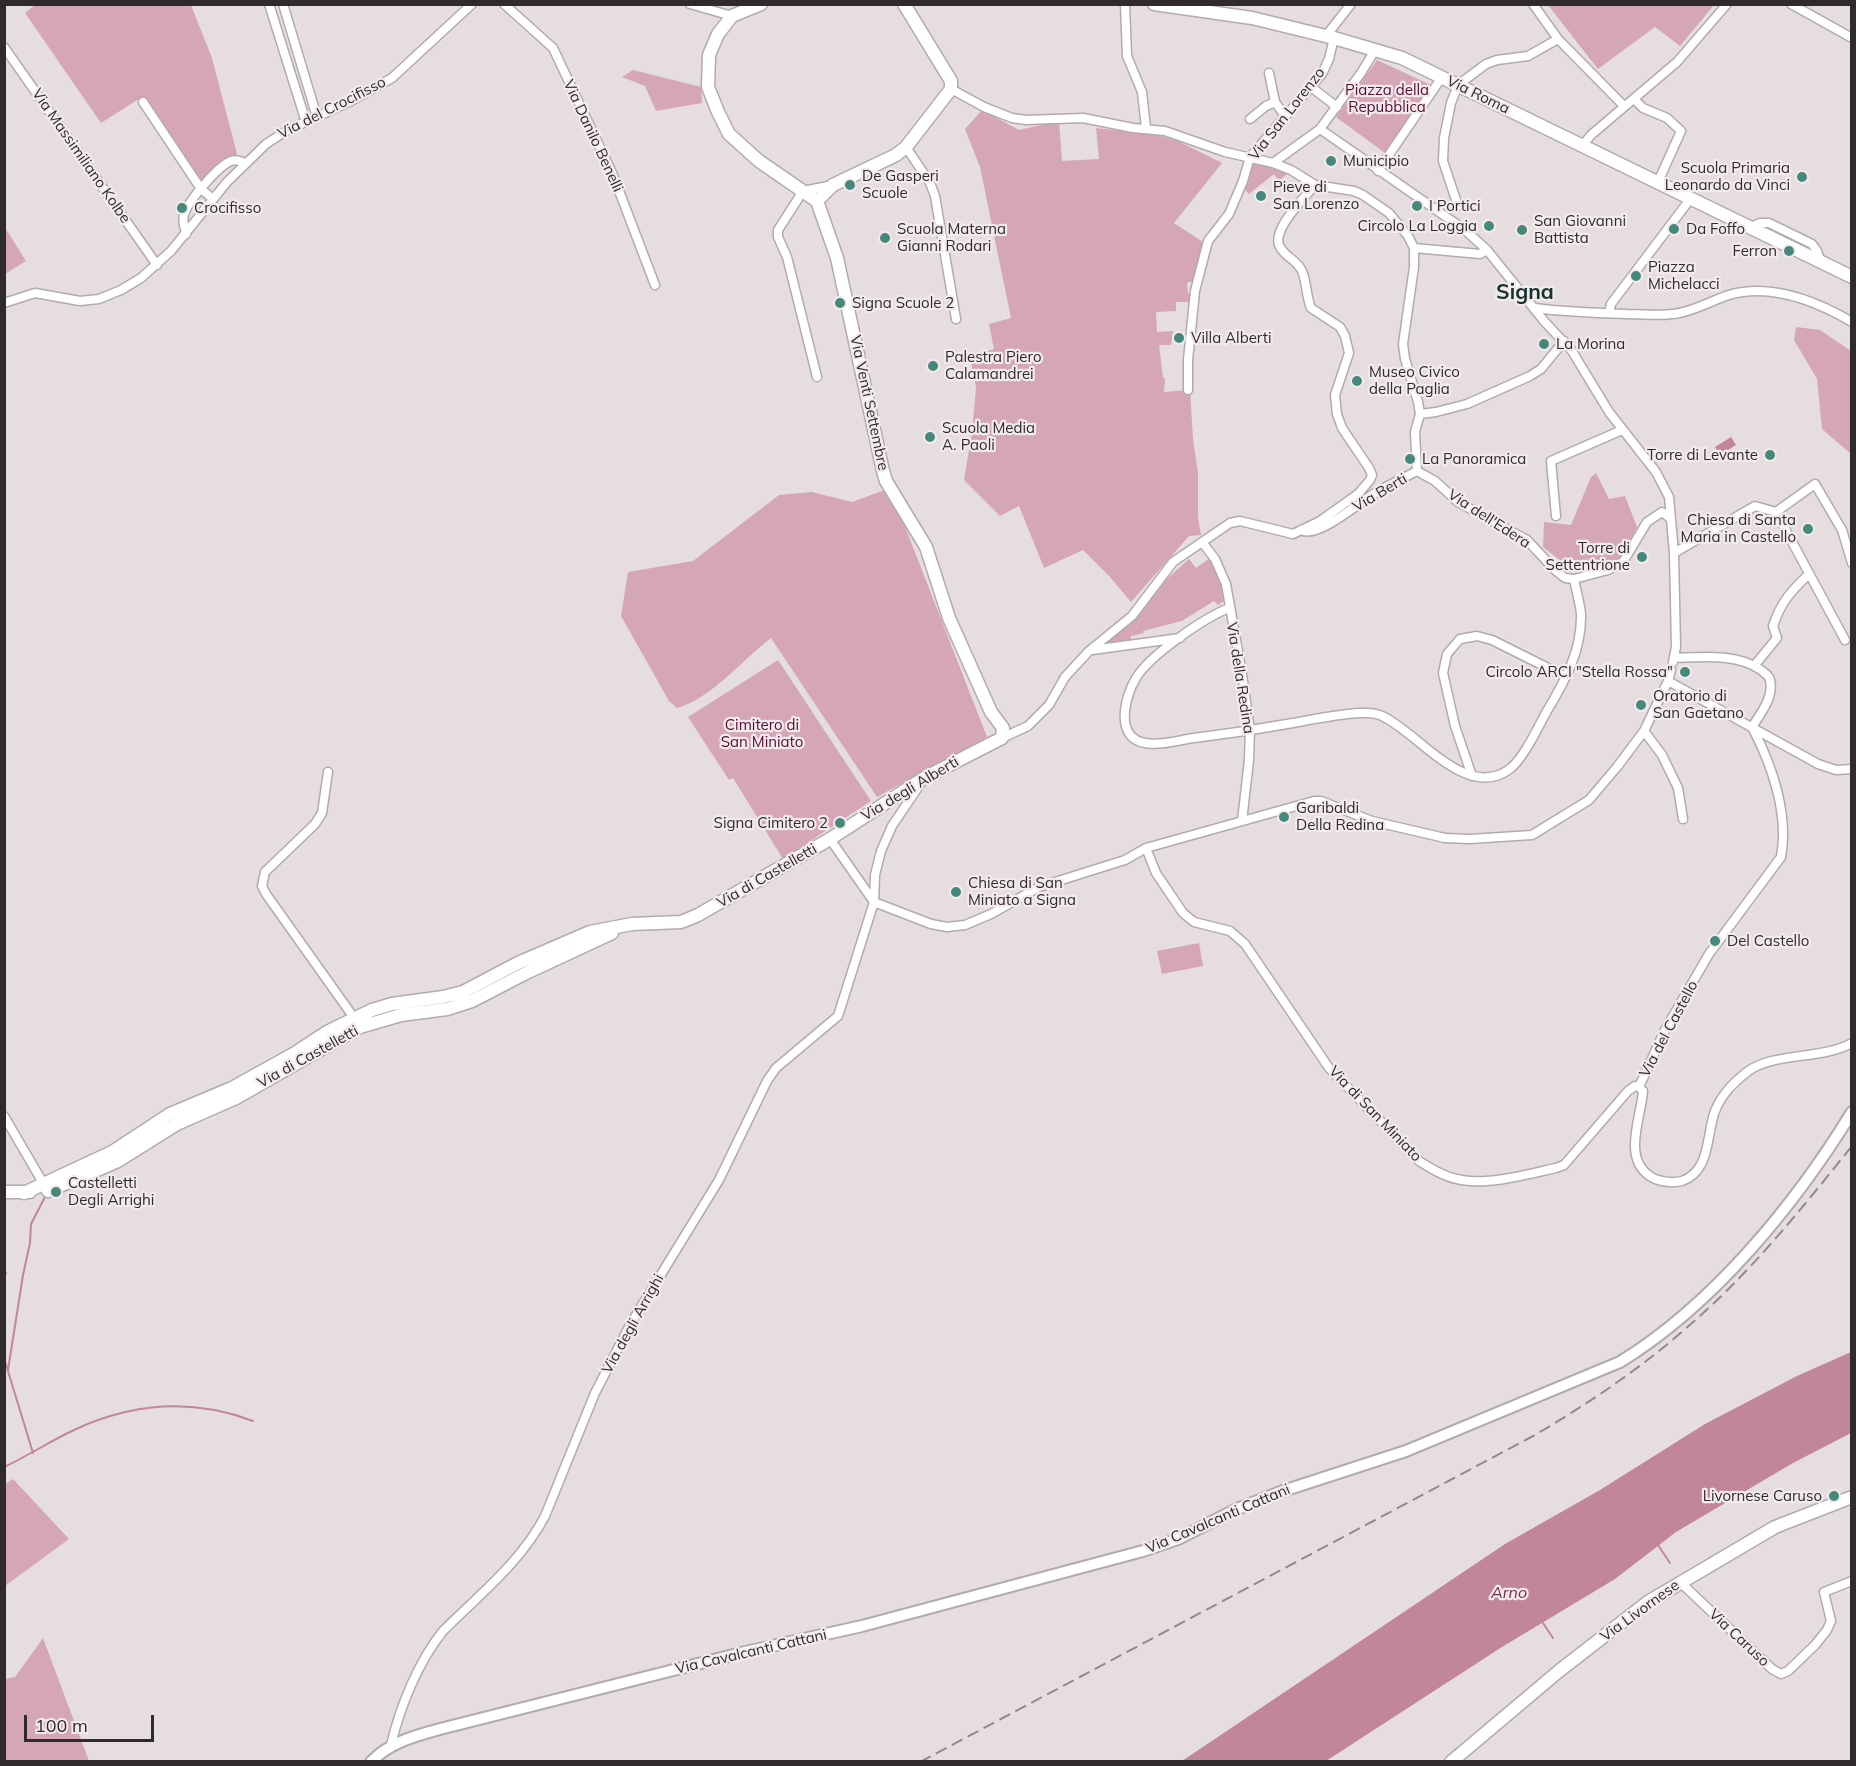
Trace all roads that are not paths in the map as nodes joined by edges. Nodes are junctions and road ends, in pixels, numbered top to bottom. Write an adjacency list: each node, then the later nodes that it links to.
1 (269, 4): 33 (street)
2 (283, 4): 31 (street)
3 (471, 4): 31 (street, Via del Crocifisso)
4 (504, 4): 56 (street, Via Danilo Benelli)
5 (690, 4): 14 (street)
6 (761, 4): 14 (main road)
7 (904, 4): 24 (main road)
8 (1125, 4): 34 (street)
9 (1154, 4): 16 (main road, Via Roma)
10 (1351, 4): 16 (street, Via San Lorenzo)
11 (1533, 4): 17 (street)
12 (1727, 4): 25 (street)
13 (1791, 4): 15 (street)
14 (732, 16): 46 (main road)
15 (1851, 38)
16 (1330, 39): 19 (main road, Via Roma); 23 (street, Via San Lorenzo)
17 (1558, 39): 22 (street); 28 (street)
18 (4, 47): 54 (street, Via Massimiliano Kolbe)
19 (1375, 50): 21 (main road, Via Roma); 29 (street)
20 (1269, 73): 27 (street)
21 (1442, 77): 22 (main road, Via Roma); 41 (street)
22 (1458, 85): 36 (main road, Via Roma); 50 (street)
23 (1311, 87): 29 (street); 30 (street, Via San Lorenzo)
24 (951, 89): 34 (street); 37 (main road)
25 (1634, 99): 28 (street); 42 (street)
26 (143, 102): 45 (street)
27 (1275, 102): 30 (street); 32 (street)
28 (1624, 106): 36 (street)
29 (1337, 107): 35 (street)
30 (1285, 116): 38 (street, Via San Lorenzo)
31 (317, 117): 33 (street, Via del Crocifisso)
32 (1250, 119)
33 (306, 122): 39 (street, Via del Crocifisso)
34 (1146, 128): 38 (street)
35 (1320, 129): 40 (street); 41 (street)
36 (1583, 145): 42 (main road, Via Roma)
37 (906, 147): 43 (main road); 60 (street)
38 (1250, 157): 40 (street); 64 (street, Via San Lorenzo)
39 (245, 163): 45 (street, Via del Crocifisso); 48 (street, Via del Crocifisso)
40 (1273, 163): 44 (street)
41 (1378, 171): 53 (street)
42 (1658, 182): 47 (main road, Via Roma)
43 (833, 185): 46 (street); 49 (main road)
44 (1315, 185): 52 (street); 71 (street)
45 (201, 189): 48 (street); 51 (street, Via del Crocifisso)
46 (803, 191): 49 (main road); 63 (street)
47 (1691, 198): 55 (main road, Via Roma); 59 (street)
48 (213, 199): 51 (street, Via del Crocifisso)
49 (817, 201): 88 (main road, Via Venti Settembre)
50 (1458, 206)
51 (186, 234): 54 (street, Via del Crocifisso)
52 (1414, 248): 53 (street); 65 (street, Via Berti)
53 (1487, 250): 58 (street)
54 (157, 265): 57 (street, Via del Crocifisso)
55 (1851, 277)
56 (654, 285)
57 (4, 303)
58 (1535, 308): 59 (street); 62 (street)
59 (1609, 313): 61 (street)
60 (956, 319)
61 (1851, 322)
62 (1564, 341): 65 (street); 66 (street)
63 (818, 377)
64 (1188, 390)
65 (1420, 414): 67 (street, Via Berti)
66 (1622, 430): 69 (street); 70 (street)
67 (1417, 471): 71 (street, Via Berti); 76 (street, Via dell'Edera)
68 (1776, 512): 73 (street); 74 (street); 75 (street)
69 (1556, 516)
70 (1670, 518): 73 (street); 76 (street)
71 (1301, 530): 72 (street, Via degli Alberti)
72 (1202, 542): 77 (street, Via della Redina); 80 (street, Via degli Alberti)
73 (1674, 553): 81 (street)
74 (1851, 563)
75 (1809, 574): 79 (street); 82 (street)
76 (1574, 579): 83 (street)
77 (1229, 608): 78 (street); 86 (street, Via della Redina)
78 (1180, 638): 80 (street); 86 (street)
79 (1845, 640)
80 (1089, 651): 88 (street, Via degli Alberti)
81 (1673, 663): 82 (street); 84 (street)
82 (1755, 666): 85 (street)
83 (1566, 677): 91 (street); 91 (street)
84 (1668, 681): 85 (street); 87 (street)
85 (1752, 727): 89 (street); 100 (street, Via del Castello)
86 (1250, 730): 91 (street); 94 (street, Via della Redina)
87 (1644, 731): 93 (street); 94 (street)
88 (997, 740): 92 (main road, Via degli Alberti)
89 (1851, 768)
90 (328, 772): 98 (street)
91 (1472, 776)
92 (924, 778): 95 (main road, Via degli Alberti); 97 (street, Via degli Arrighi)
93 (1683, 819)
94 (1242, 821): 96 (street)
95 (830, 838): 97 (street); 98 (main road, Via di Castelletti)
96 (1146, 848): 97 (street); 100 (street, Via di San Miniato)
97 (874, 902): 108 (street, Via degli Arrighi)
98 (357, 1023): 103 (main road, Via di Castelletti)
99 (1851, 1042): 100 (street, Via del Castello)
100 (1639, 1087)
101 (1851, 1112): 108 (street, Via Cavalcanti Cattani)
102 (4, 1116): 103 (street)
103 (46, 1188): 104 (main road, Via di Castelletti)
104 (4, 1192)
105 (1851, 1497): 107 (main road, Via Livornese)
106 (1851, 1581): 107 (street, Via Caruso)
107 (1680, 1582): 110 (main road, Via Livornese)
108 (391, 1745): 109 (street, Via Cavalcanti Cattani)
109 (371, 1761)
110 (1451, 1761)

